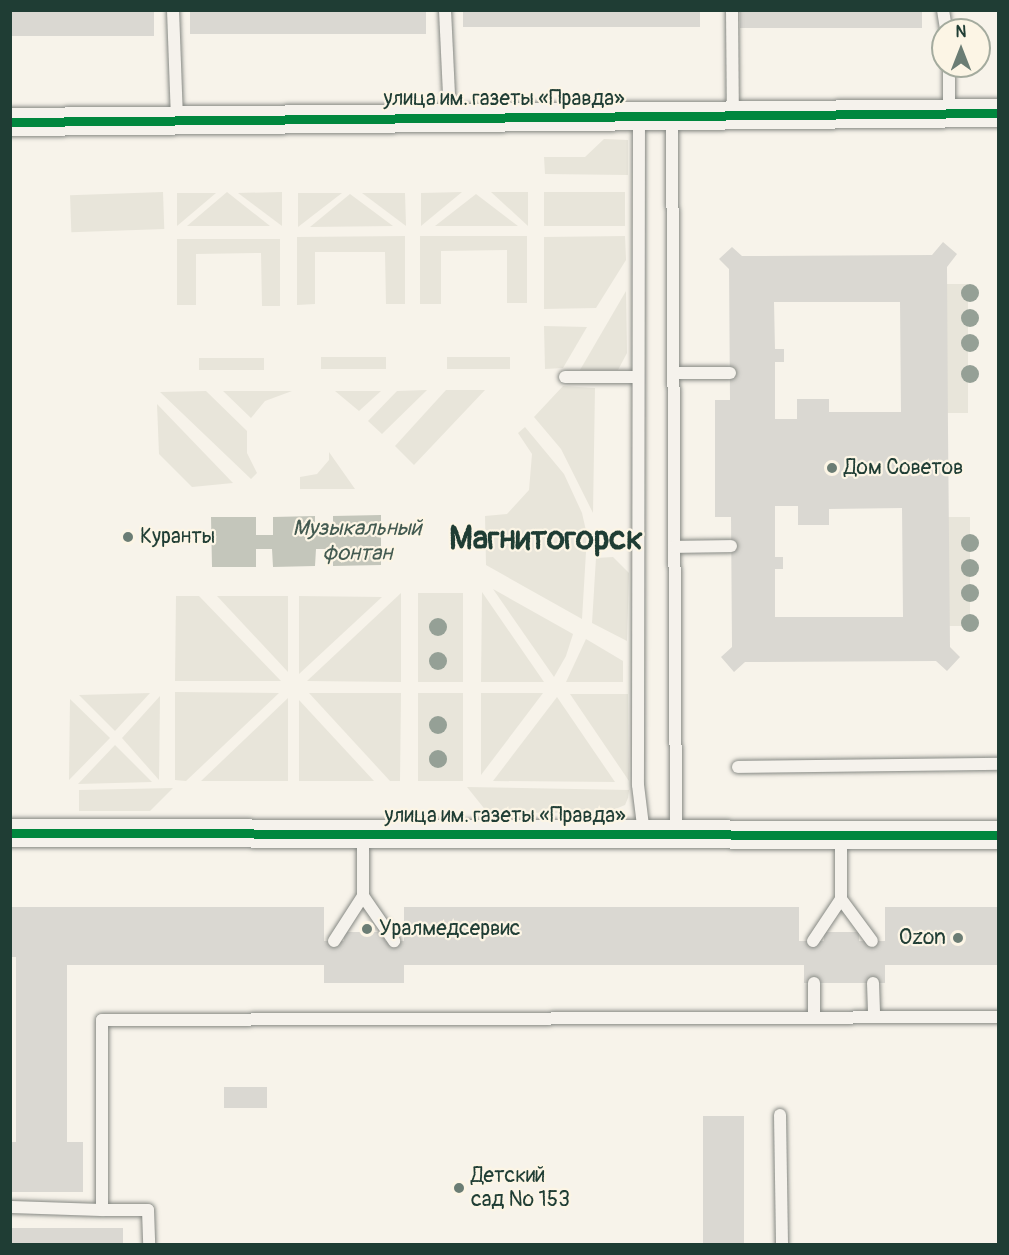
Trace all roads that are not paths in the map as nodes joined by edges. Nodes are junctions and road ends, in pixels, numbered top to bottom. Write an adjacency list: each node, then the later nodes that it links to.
1 (172, 10): 11 (lane)
2 (445, 10): 10 (lane)
3 (732, 10): 7 (lane)
4 (949, 78): 5 (lane)
5 (949, 113): 6 (street, улица им. газеты «Правда»); 7 (street, улица им. газеты «Правда»)
6 (999, 113)
7 (733, 115): 9 (street, улица им. газеты «Правда»)
8 (639, 116): 9 (street, улица им. газеты «Правда»); 10 (street, улица им. газеты «Правда»); 16 (lane)
9 (672, 116): 13 (lane)
10 (450, 118): 11 (street, улица им. газеты «Правда»)
11 (177, 120): 12 (street, улица им. газеты «Правда»)
12 (10, 122)
13 (673, 373): 14 (lane); 18 (lane)
14 (730, 373)
15 (565, 377): 16 (lane)
16 (638, 377): 23 (lane)
17 (731, 546): 18 (lane)
18 (674, 547): 24 (lane)
19 (999, 764): 20 (lane)
20 (738, 767)
21 (10, 832): 22 (street, улица им. газеты «Правда»)
22 (363, 833): 23 (street, улица им. газеты «Правда»); 27 (lane)
23 (644, 834): 24 (street, улица им. газеты «Правда»)
24 (676, 834): 25 (street, улица им. газеты «Правда»)
25 (841, 834): 26 (street, улица им. газеты «Правда»); 28 (lane)
26 (999, 835)
27 (363, 896): 29 (lane); 30 (lane)
28 (841, 899): 31 (lane); 32 (lane)
29 (334, 941)
30 (394, 941)
31 (813, 941)
32 (872, 941)
33 (814, 983): 35 (lane)
34 (873, 983): 36 (lane)
35 (814, 1016): 36 (lane); 40 (lane)
36 (874, 1016): 37 (lane)
37 (999, 1017)
38 (780, 1115): 42 (lane)
39 (10, 1207): 40 (lane)
40 (102, 1210): 41 (lane)
41 (149, 1245)
42 (782, 1245)

